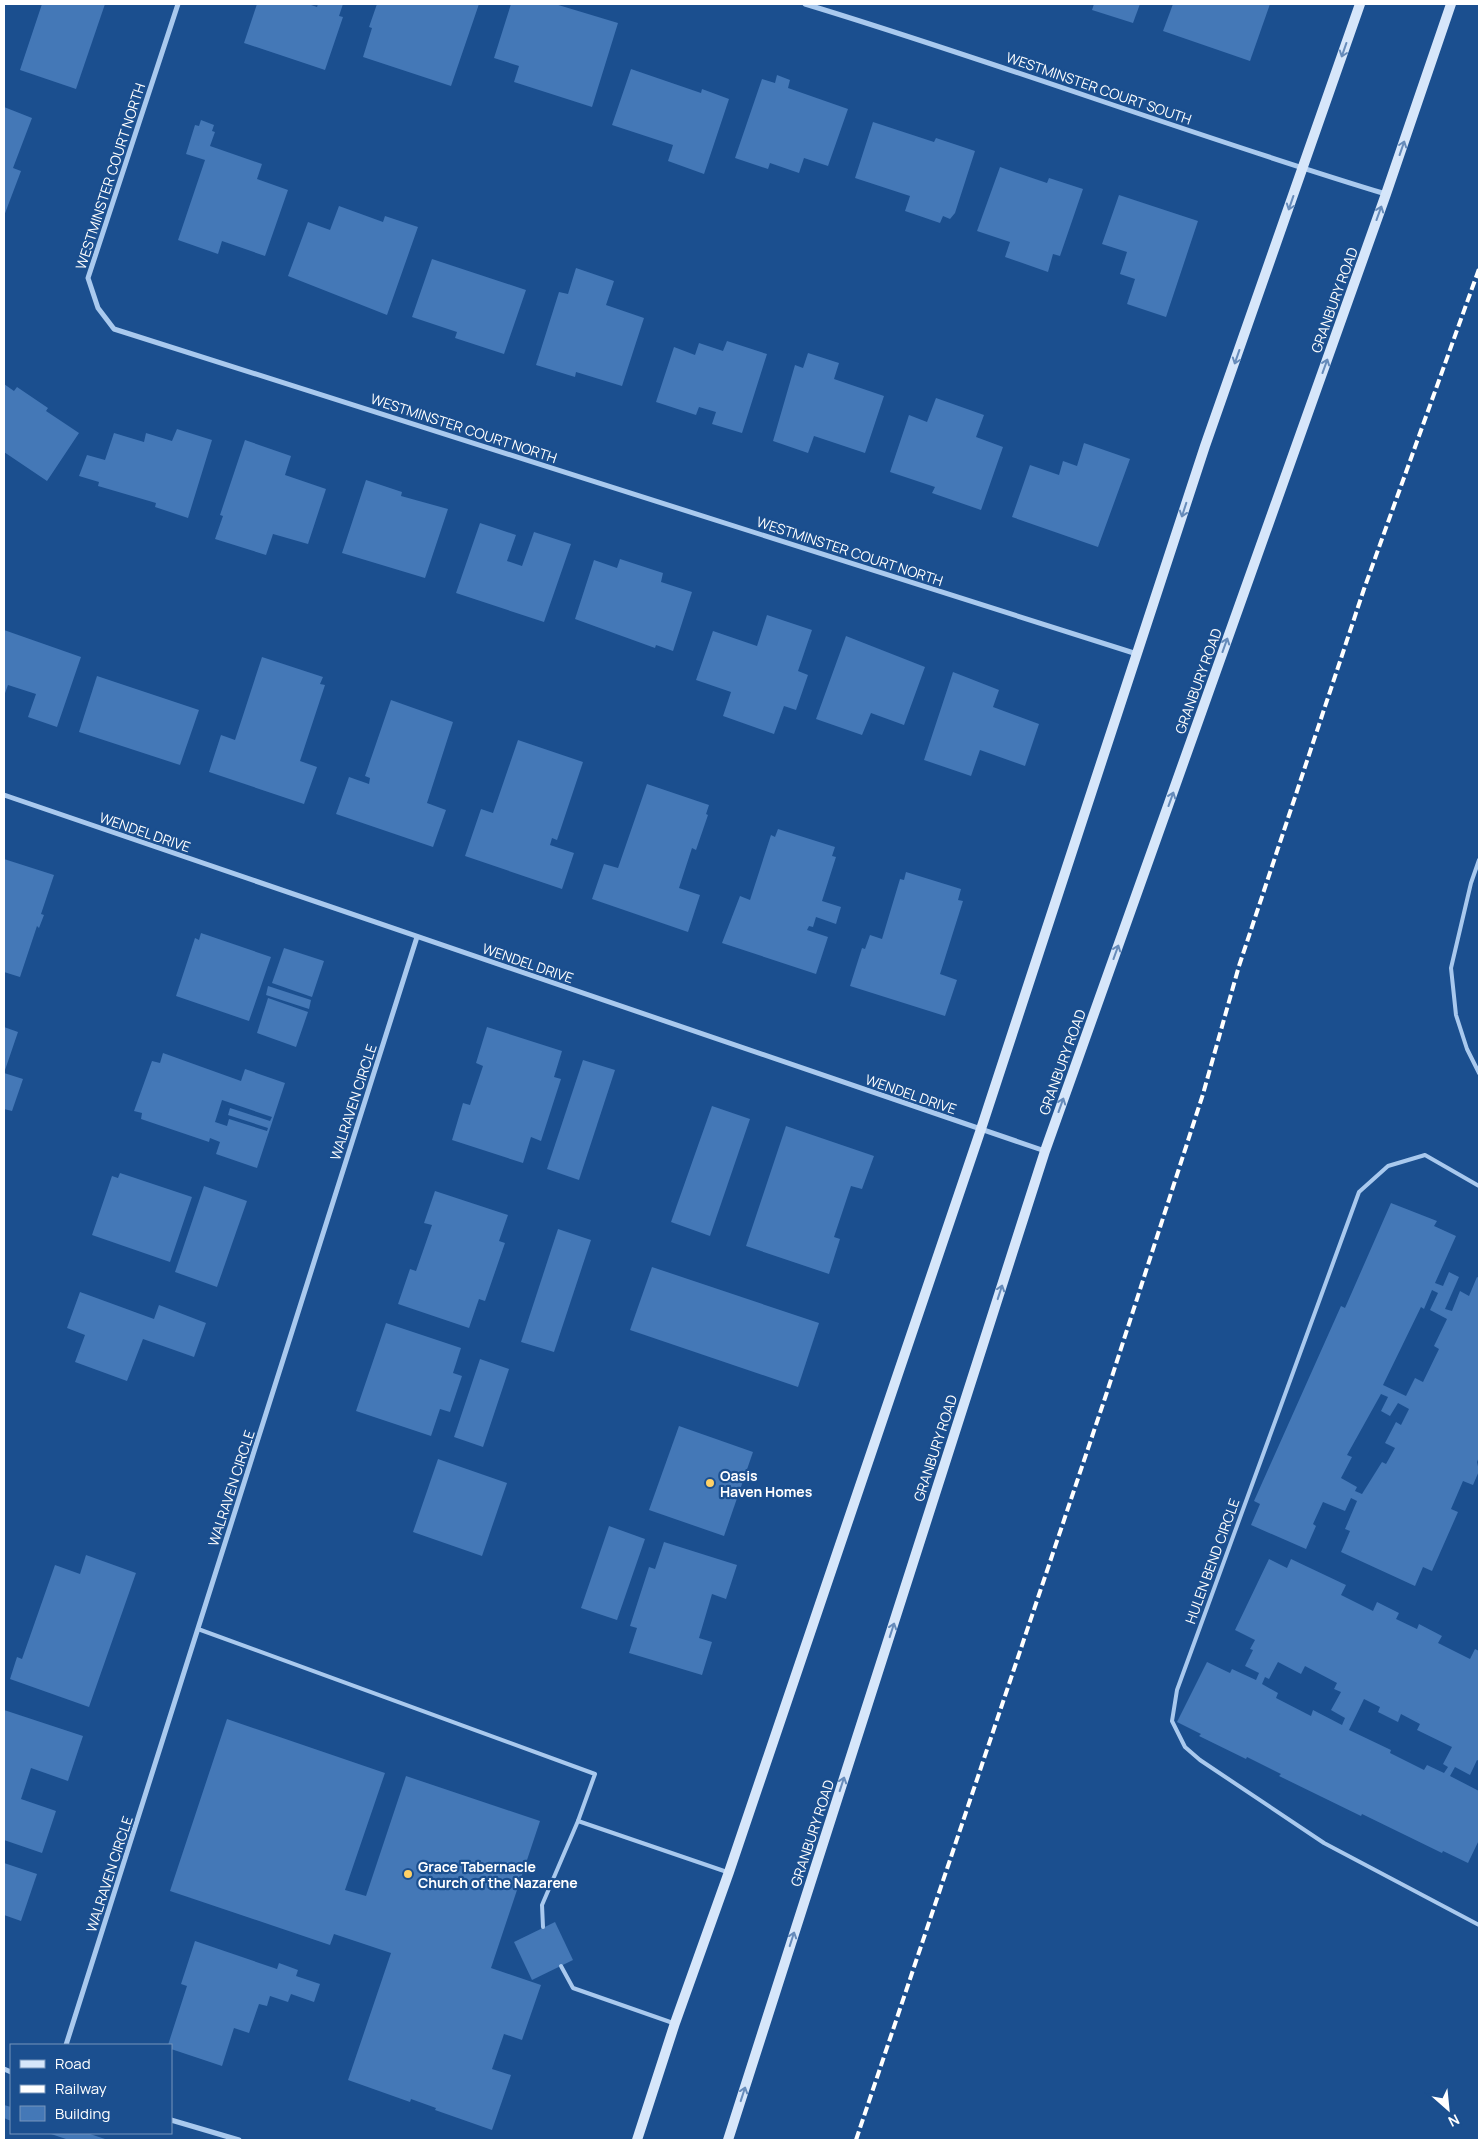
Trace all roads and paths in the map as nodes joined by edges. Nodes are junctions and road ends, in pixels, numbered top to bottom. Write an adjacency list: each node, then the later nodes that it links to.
1 (178, 4): 7 (street, WESTMINSTER COURT NORTH)
2 (805, 4): 5 (street, WESTMINSTER COURT SOUTH)
3 (1360, 4): 5 (main road, one-way to 5)
4 (1451, 4): 6 (main road, GRANBURY ROAD, one-way to 4)
5 (1302, 169): 6 (street, WESTMINSTER COURT SOUTH); 7 (main road, one-way to 7)
6 (1386, 194): 13 (main road, GRANBURY ROAD, one-way to 6)
7 (1137, 654): 12 (main road)
8 (4, 795): 10 (street, WENDEL DRIVE)
9 (1479, 860): 11 (lane)
10 (416, 937): 12 (street, WENDEL DRIVE); 15 (street, WALRAVEN CIRCLE)
11 (1479, 1073)
12 (982, 1129): 13 (street, WENDEL DRIVE); 17 (main road)
13 (1045, 1150): 26 (main road, GRANBURY ROAD, one-way to 13)
14 (1479, 1186): 18 (lane, HULEN BEND CIRCLE)
15 (198, 1629): 16 (lane); 22 (street, WALRAVEN CIRCLE)
16 (578, 1821): 17 (lane); 19 (lane)
17 (729, 1872): 21 (main road)
18 (1479, 1926)
19 (543, 1927)
20 (561, 1966): 21 (lane)
21 (675, 2023): 25 (main road)
22 (66, 2044)
23 (172, 2120): 24 (street)
24 (239, 2140)
25 (638, 2140)
26 (728, 2140)

